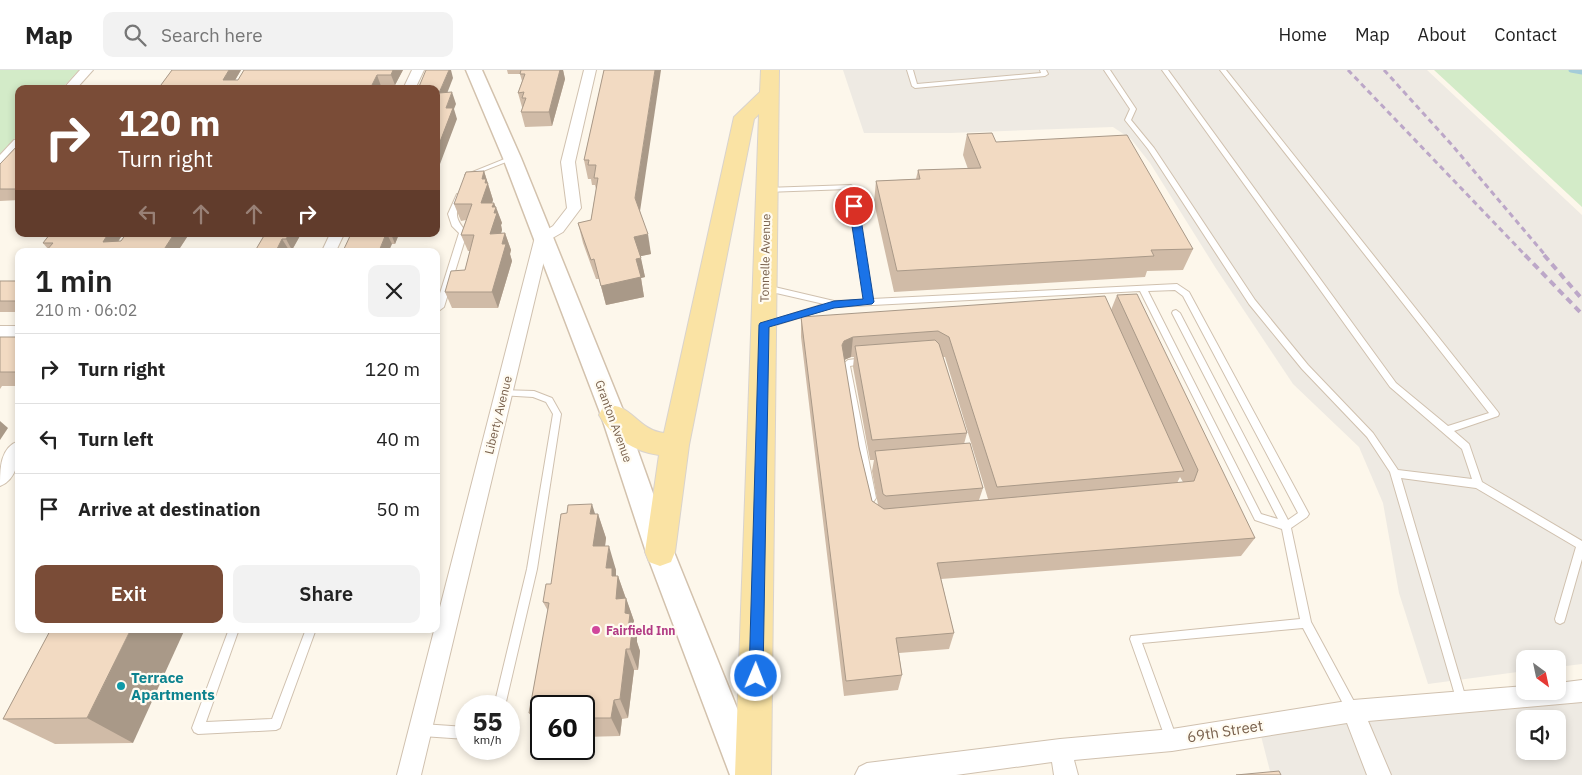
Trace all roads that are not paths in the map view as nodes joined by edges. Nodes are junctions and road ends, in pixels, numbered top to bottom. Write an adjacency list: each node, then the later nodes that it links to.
1 (87, 70): 11 (street)
2 (418, 70): 12 (street)
3 (474, 70): 15 (street, Granton Avenue)
4 (590, 70): 18 (street)
5 (770, 70): 13 (main road, Tonnelle Avenue)
6 (910, 70): 7 (lane)
7 (1043, 70)
8 (1107, 70): 36 (lane)
9 (1165, 70): 33 (lane)
10 (1223, 70): 33 (lane)
11 (73, 85)
12 (411, 85)
13 (769, 94): 17 (main road, Tonnelle Avenue); 34 (main road)
14 (15, 147): 16 (street)
15 (512, 158): 18 (street, Granton Avenue); 25 (lane)
16 (0, 163)
17 (766, 190): 19 (main road, Tonnelle Avenue); 23 (lane)
18 (542, 236): 31 (street, Liberty Avenue); 32 (street, Granton Avenue)
19 (765, 287): 24 (lane); 27 (main road, Tonnelle Avenue)
20 (1143, 288): 21 (lane); 40 (lane); 40 (lane)
21 (1092, 291): 22 (lane); 23 (lane)
22 (1096, 300)
23 (869, 302): 24 (lane)
24 (834, 304): 27 (lane)
25 (440, 306)
26 (1176, 314): 40 (lane)
27 (764, 325): 56 (main road, Tonnelle Avenue)
28 (0, 332): 29 (street)
29 (15, 332)
30 (878, 360): 39 (lane)
31 (503, 393): 47 (lane); 50 (street, Liberty Avenue)
32 (613, 415): 34 (main road); 41 (street, Granton Avenue)
33 (1447, 430): 38 (lane)
34 (675, 444): 41 (main road)
35 (15, 454): 37 (street)
36 (1395, 473): 38 (lane); 48 (lane)
37 (0, 478)
38 (1478, 484): 42 (lane)
39 (872, 507)
40 (1286, 526): 43 (lane)
41 (660, 552): 55 (street, Granton Avenue)
42 (1560, 619)
43 (1306, 624): 49 (lane); 52 (lane)
44 (233, 633): 45 (lane)
45 (310, 633)
46 (1582, 691): 48 (street, 69th Street)
47 (502, 695)
48 (1462, 703): 49 (street, 69th Street)
49 (1353, 711): 52 (street, 69th Street); 59 (street)
50 (420, 730): 51 (lane); 54 (street, Liberty Avenue)
51 (455, 732)
52 (1172, 740): 53 (street, 69th Street)
53 (1060, 750): 57 (street, 69th Street); 58 (street)
54 (409, 775)
55 (747, 775)
56 (753, 775)
57 (867, 775)
58 (1066, 775)
59 (1379, 775)

